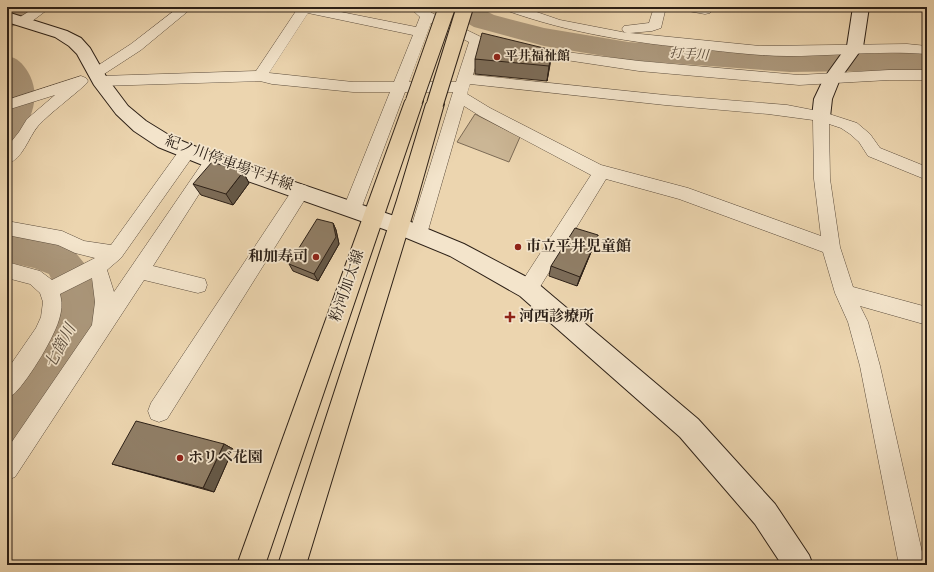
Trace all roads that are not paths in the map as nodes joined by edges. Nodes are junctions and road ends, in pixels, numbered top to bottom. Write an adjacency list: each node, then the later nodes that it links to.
1 (45, 7): 13 (street)
2 (187, 7): 23 (street)
3 (415, 7): 12 (street)
4 (447, 7): 25 (main road, 粉河加太線, bridge)
5 (465, 7): 25 (main road, 粉河加太線, bridge)
6 (510, 7): 15 (street)
7 (660, 7): 15 (street)
8 (687, 7): 9 (street)
9 (706, 7)
10 (861, 7): 19 (street)
11 (300, 8): 14 (street); 21 (street)
12 (427, 16): 14 (street); 16 (street)
13 (16, 20): 23 (street, 紀ノ川停車場平井線)
14 (421, 32): 25 (street)
15 (594, 32): 17 (street)
16 (476, 40): 17 (street); 24 (street)
17 (608, 48): 19 (street); 22 (street)
18 (927, 50): 19 (street)
19 (852, 51): 22 (street)
20 (927, 75): 22 (street)
21 (260, 76): 23 (street); 25 (street)
22 (833, 77): 27 (street)
23 (93, 78): 26 (street); 28 (street, 紀ノ川停車場平井線); 29 (street)
24 (462, 87): 25 (street); 27 (street); 31 (street); 36 (street)
25 (416, 98): 34 (main road, 粉河加太線); 36 (main road, 粉河加太線)
26 (7, 105)
27 (821, 117): 32 (street); 37 (street)
28 (187, 152): 30 (street, 紀ノ川停車場平井線); 38 (street)
29 (7, 158)
30 (212, 161): 33 (street, 紀ノ川停車場平井線); 41 (street)
31 (602, 172): 37 (street); 44 (street)
32 (927, 174)
33 (301, 191): 34 (street, 紀ノ川停車場平井線); 49 (street)
34 (362, 212): 36 (street, 紀ノ川停車場平井線); 51 (main road, 粉河加太線)
35 (7, 228): 38 (street)
36 (408, 230): 44 (street, 紀ノ川停車場平井線); 52 (main road, 粉河加太線)
37 (831, 247): 45 (street)
38 (115, 253): 39 (street)
39 (94, 268): 43 (street); 47 (street)
40 (7, 270): 43 (street)
41 (140, 271): 42 (street); 47 (street)
42 (198, 285)
43 (53, 288): 48 (street)
44 (528, 289): 53 (street, 紀ノ川停車場平井線)
45 (845, 292): 46 (street); 54 (street)
46 (927, 316)
47 (95, 337): 50 (street)
48 (7, 387)
49 (159, 411)
50 (7, 469)
51 (251, 565)
52 (292, 565)
53 (799, 565)
54 (912, 565)

